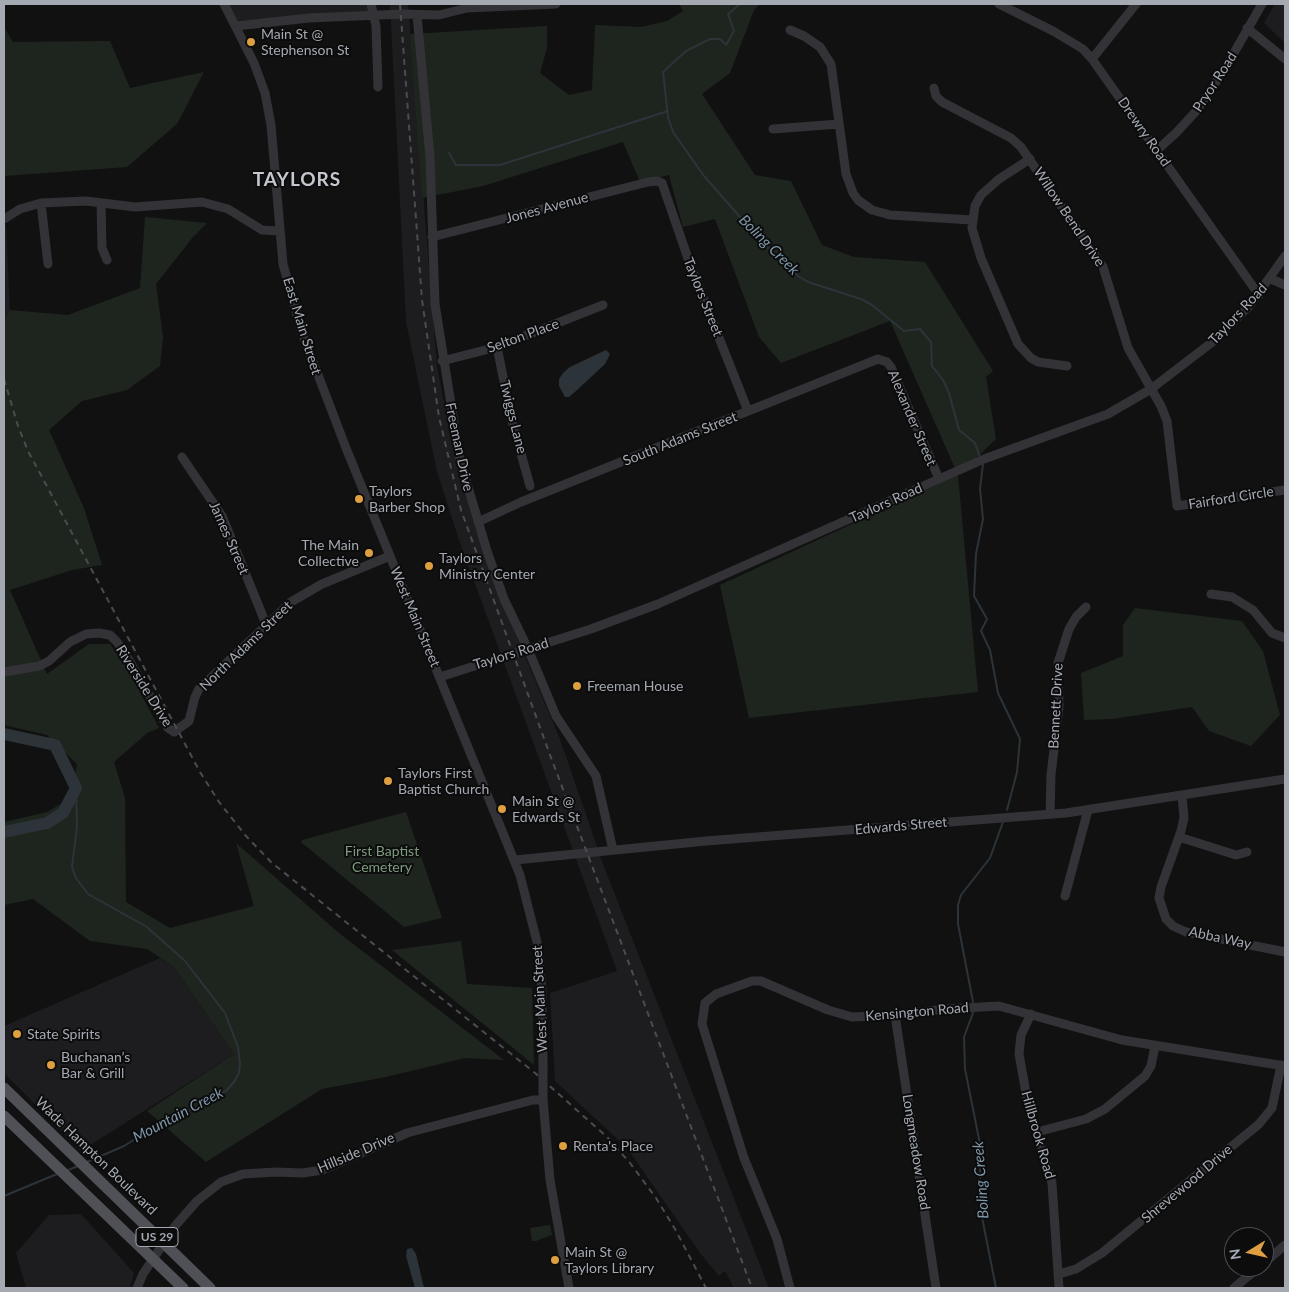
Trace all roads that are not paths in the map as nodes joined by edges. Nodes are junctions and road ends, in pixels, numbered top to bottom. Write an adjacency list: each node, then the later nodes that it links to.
1 (224, 4): 10 (street, East Main Street)
2 (371, 4): 8 (street)
3 (556, 4): 7 (street)
4 (999, 4): 13 (street, Drewry Road)
5 (1136, 4): 13 (street)
6 (1262, 4): 11 (street, Pryor Road)
7 (456, 7): 9 (street)
8 (374, 15): 9 (street); 10 (street); 15 (street)
9 (417, 15): 27 (street, Freeman Drive)
10 (236, 26): 26 (street, East Main Street)
11 (1247, 28): 14 (street); 19 (street, Pryor Road)
12 (790, 30): 17 (street)
13 (1092, 59): 19 (street, Drewry Road)
14 (1285, 59)
15 (378, 86)
16 (934, 88): 20 (street, Willow Bend Drive)
17 (839, 124): 18 (street); 25 (street)
18 (772, 129)
19 (1156, 151): 33 (street, Drewry Road)
20 (1030, 159): 25 (street); 39 (street, Willow Bend Drive)
21 (662, 183): 27 (street, Jones Avenue); 40 (street, Taylors Street)
22 (42, 203): 23 (street); 24 (street); 30 (street)
23 (101, 203): 26 (street); 29 (street)
24 (4, 218)
25 (972, 220): 38 (street)
26 (279, 231): 46 (street, East Main Street)
27 (432, 237): 37 (street, Freeman Drive)
28 (1285, 256): 31 (street, Taylors Road)
29 (107, 260)
30 (48, 264)
31 (1271, 279): 32 (street); 33 (street, Taylors Road)
32 (1285, 285)
33 (1258, 295): 39 (street, Taylors Road)
34 (603, 305): 35 (street, Selton Place)
35 (497, 347): 37 (street, Selton Place); 43 (street, Twiggs Lane)
36 (882, 359): 40 (street, South Adams Street); 42 (street, Alexander Street)
37 (442, 361): 45 (street, Freeman Drive)
38 (1067, 366)
39 (1151, 389): 42 (street, Taylors Road); 44 (street, Fairford Circle)
40 (748, 411): 45 (street, South Adams Street)
41 (182, 456): 49 (street, James Street)
42 (939, 479): 51 (street, Taylors Road)
43 (530, 486)
44 (1285, 490)
45 (478, 522): 51 (street, Freeman Drive)
46 (390, 556): 49 (street, North Adams Street); 53 (street, West Main Street)
47 (1211, 594): 50 (street)
48 (1086, 606): 58 (street, Bennett Drive)
49 (266, 624): 54 (street, North Adams Street)
50 (1285, 638)
51 (528, 649): 53 (street, Taylors Road); 60 (street, Freeman Drive)
52 (4, 672): 54 (street, Riverside Drive)
53 (440, 676): 62 (street, West Main Street)
54 (178, 730)
55 (1285, 779): 56 (street, Edwards Street)
56 (1182, 796): 57 (street, Edwards Street); 59 (street, Abba Way)
57 (1088, 810): 58 (street, Edwards Street); 63 (street)
58 (1050, 814): 60 (street, Edwards Street)
59 (1179, 837): 61 (street); 64 (street, Abba Way)
60 (613, 850): 62 (street, Edwards Street)
61 (1247, 852)
62 (515, 860): 70 (street, West Main Street, bridge)
63 (1065, 896)
64 (1285, 952)
65 (1031, 1014): 66 (street, Kensington Road); 67 (street, Kensington Road); 72 (street, Hillbrook Road)
66 (894, 1015): 83 (street, Kensington Road); 84 (street, Longmeadow Road)
67 (1155, 1046): 68 (street, Kensington Road); 72 (street)
68 (1283, 1065): 77 (street, Shrevewood Drive)
69 (4, 1088): 73 (main road, Wade Hampton Boulevard / US 29)
70 (543, 1100): 73 (street, Hillside Drive); 82 (street, West Main Street)
71 (4, 1116): 76 (main road, US 29)
72 (1037, 1132): 77 (street, Hillbrook Road)
73 (163, 1243): 76 (street, Hillside Drive); 81 (main road, Wade Hampton Boulevard / US 29)
74 (1285, 1245): 75 (street)
75 (1274, 1254)
76 (152, 1259): 79 (street, Hillside Drive); 80 (main road, US 29)
77 (1059, 1274): 85 (street, Hillbrook Road)
78 (1247, 1277): 86 (street)
79 (137, 1288)
80 (183, 1288)
81 (210, 1288)
82 (570, 1288)
83 (790, 1288)
84 (936, 1288)
85 (1059, 1288)
86 (1234, 1288)

